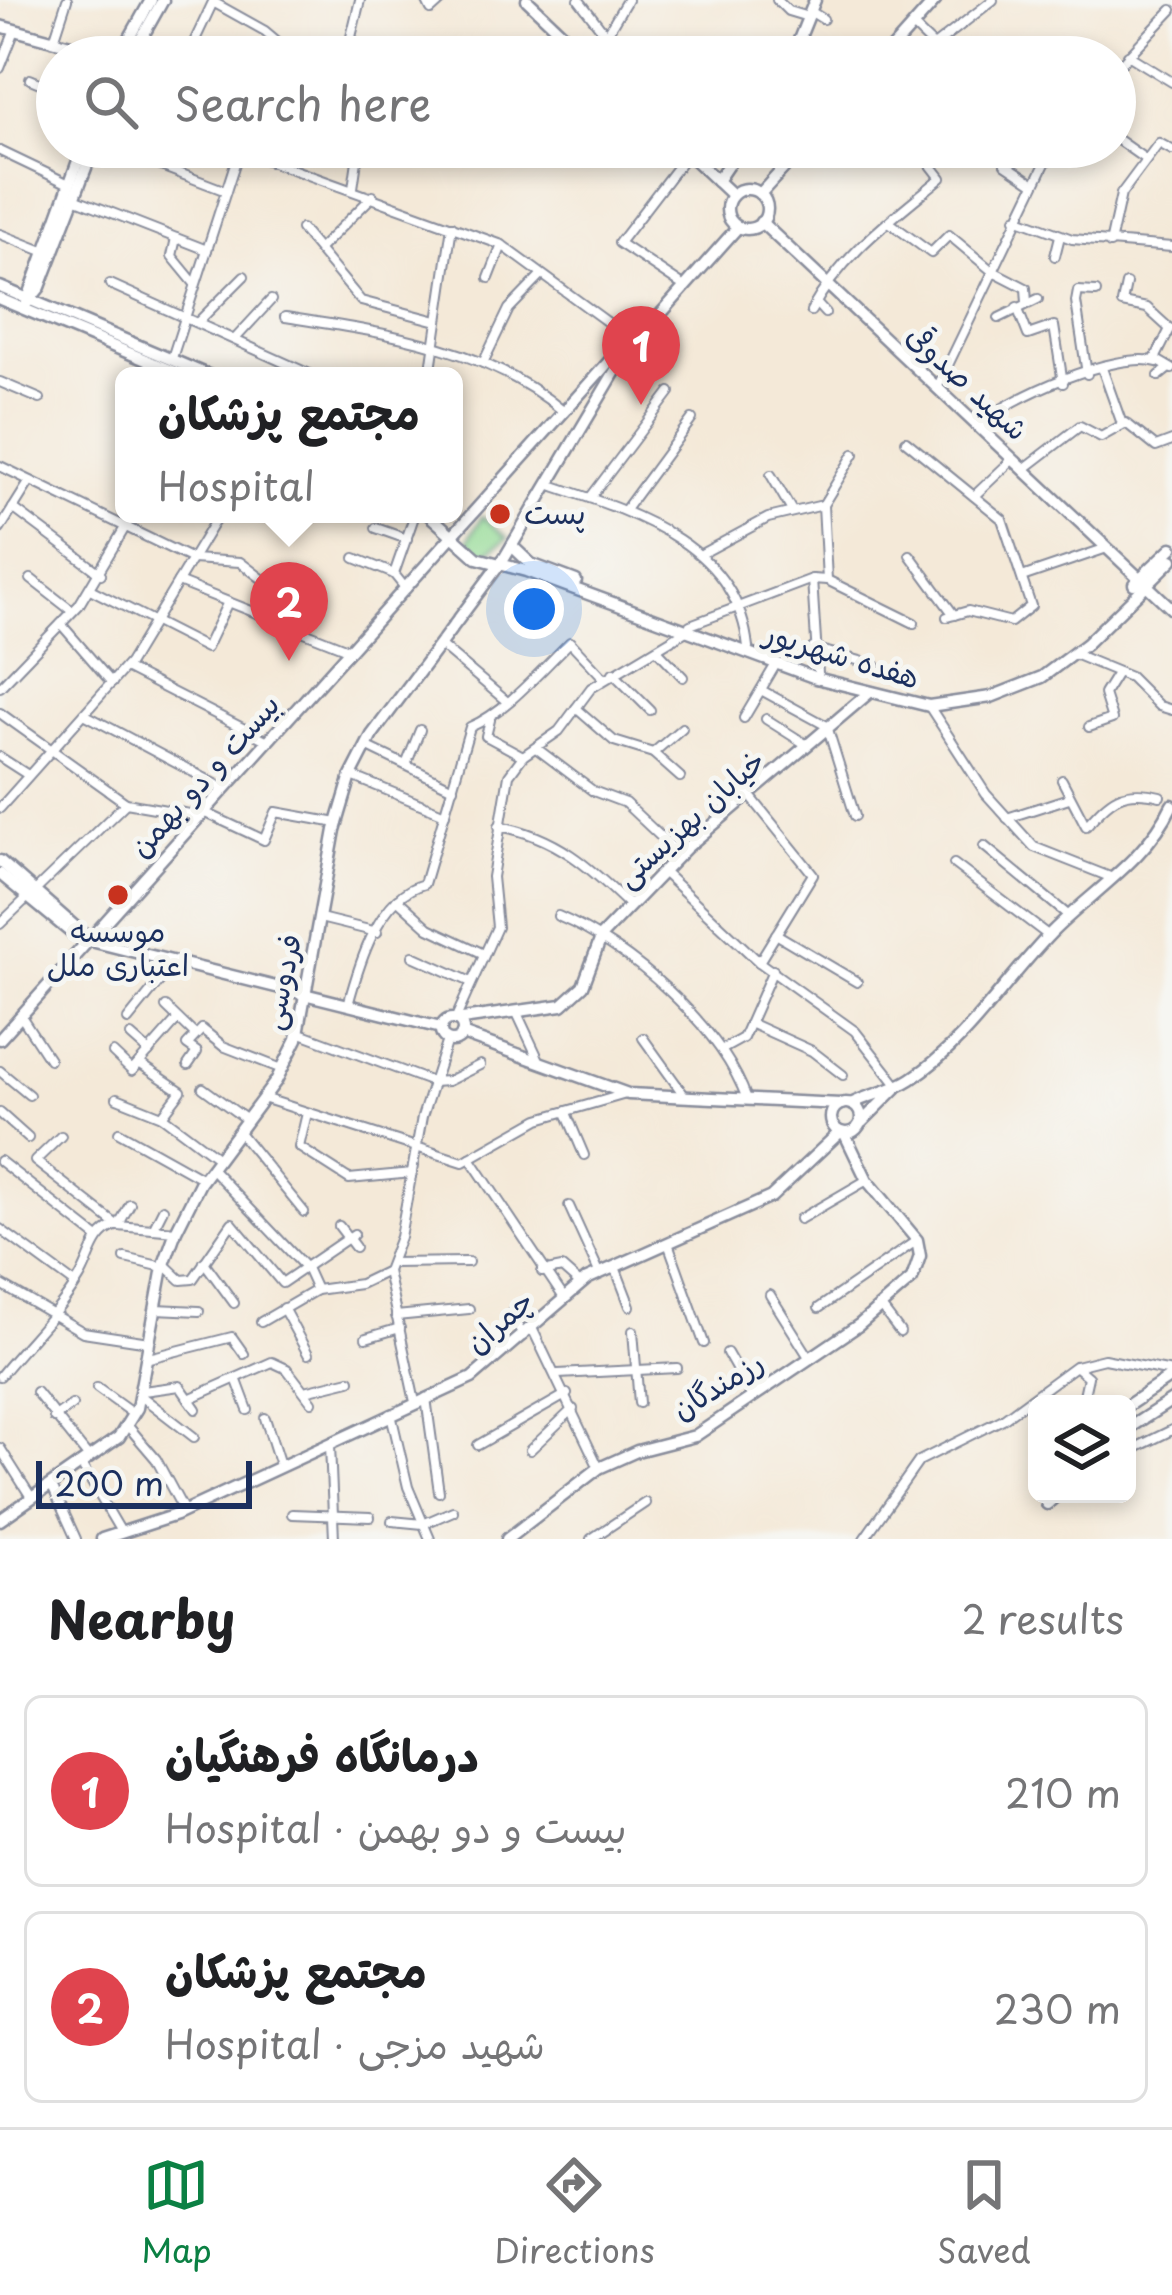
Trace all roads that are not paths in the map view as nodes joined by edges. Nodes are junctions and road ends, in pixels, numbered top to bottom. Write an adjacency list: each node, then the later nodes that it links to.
1 (67, 0): 24 (street)
2 (152, 0): 25 (main road)
3 (163, 0): 26 (main road)
4 (360, 0): 29 (street)
5 (425, 0): 6 (street)
6 (442, 0)
7 (527, 0): 30 (main road)
8 (580, 0): 22 (street)
9 (627, 0): 22 (street)
10 (777, 0): 14 (street)
11 (936, 0): 20 (main road)
12 (993, 0): 33 (street)
13 (213, 2): 27 (street); 28 (street)
14 (811, 9): 17 (street)
15 (1172, 10): 16 (street)
16 (1162, 18): 18 (street); 34 (street)
17 (824, 19)
18 (1172, 24)
19 (0, 26): 21 (main road)
20 (913, 26): 31 (main road); 32 (street)
21 (15, 30): 23 (main road); 36 (street)
22 (606, 35)
23 (38, 36)
24 (55, 36)
25 (130, 36)
26 (143, 36)
27 (197, 36)
28 (271, 36)
29 (351, 36)
30 (566, 36)
31 (904, 36)
32 (924, 36)
33 (947, 36)
34 (1136, 46)
35 (1136, 60): 39 (street)
36 (0, 68)
37 (30, 79): 38 (street)
38 (36, 81)
39 (1172, 82)
40 (0, 151): 59 (street)
41 (1172, 151): 43 (street)
42 (1136, 153): 43 (street)
43 (1145, 159): 76 (street)
44 (75, 168): 59 (main road)
45 (86, 168): 65 (main road)
46 (167, 168): 61 (street)
47 (234, 168): 61 (street)
48 (295, 168): 60 (street)
49 (355, 168): 60 (street)
50 (672, 168): 86 (street)
51 (704, 168): 57 (main road)
52 (726, 168): 57 (main road)
53 (784, 168): 62 (main road)
54 (933, 168): 68 (street)
55 (1011, 168): 58 (street)
56 (1040, 168): 58 (street)
57 (717, 181): 63 (main road)
58 (1032, 182): 66 (street)
59 (69, 184): 80 (main road)
60 (352, 188): 64 (street)
61 (226, 190): 79 (street)
62 (760, 194): 63 (main road); 67 (main road)
63 (732, 195): 69 (main road)
64 (373, 196): 70 (street); 78 (street)
65 (74, 198): 74 (street); 96 (main road)
66 (1016, 218): 73 (street); 82 (street)
67 (761, 222): 69 (main road); 87 (main road, شهید صدوقی)
68 (889, 222): 82 (street); 87 (street)
69 (736, 225): 86 (main road, بیست و دو بهمن); 132 (main road)
70 (452, 226): 75 (street); 103 (street)
71 (301, 229): 78 (street)
72 (0, 234): 80 (street)
73 (1060, 236): 76 (street); 81 (street)
74 (176, 238): 79 (street); 89 (street)
75 (502, 244): 84 (street); 85 (street)
76 (1110, 244): 77 (street)
77 (1170, 247)
78 (319, 249): 103 (street)
79 (206, 250): 89 (street)
80 (43, 251): 96 (main road)
81 (1055, 256)
82 (991, 270): 97 (street); 122 (street)
83 (244, 276): 104 (street)
84 (541, 276): 106 (street); 111 (street)
85 (489, 278)
86 (679, 283): 106 (main road, بیست و دو بهمن)
87 (826, 283): 98 (street); 122 (main road, شهید صدوقی)
88 (110, 284): 100 (street)
89 (195, 284): 100 (street)
90 (1126, 284): 110 (street)
91 (0, 287): 96 (main road)
92 (1096, 292): 118 (street)
93 (0, 299): 96 (main road)
94 (1038, 299): 97 (street)
95 (271, 300): 107 (street)
96 (27, 304): 109 (main road); 112 (main road)
97 (1022, 305): 102 (street); 121 (street)
98 (825, 313)
99 (353, 315): 105 (street)
100 (185, 316): 104 (street); 109 (street)
101 (285, 317): 105 (street)
102 (999, 318)
103 (437, 321): 108 (street)
104 (198, 322): 107 (street)
105 (350, 327): 108 (street)
106 (629, 338): 125 (main road, بیست و دو بهمن)
107 (235, 339): 114 (street)
108 (435, 346): 111 (street); 115 (street)
109 (172, 358): 113 (main road)
110 (1157, 362): 116 (street); 117 (street)
111 (483, 363): 125 (street)
112 (164, 367)
113 (192, 367)
114 (295, 367)
115 (432, 367)
116 (1102, 368): 118 (street); 127 (street)
117 (1170, 369): 119 (street)
118 (1087, 374): 121 (street)
119 (1160, 376)
120 (0, 382): 124 (street)
121 (1063, 383): 128 (street)
122 (937, 388): 128 (main road, شهید صدوقی)
123 (670, 392): 141 (street)
124 (40, 399)
125 (563, 411): 129 (main road, بیست و دو بهمن)
126 (692, 419): 144 (street)
127 (1122, 424): 131 (street); 136 (street)
128 (978, 426): 134 (main road, شهید صدوقی)
129 (540, 438): 132 (main road); 147 (main road, بیست و دو بهمن)
130 (906, 441): 140 (street)
131 (1172, 441)
132 (562, 453): 139 (main road)
133 (854, 454): 142 (street)
134 (1013, 459): 136 (main road, شهید صدوقی); 140 (street)
135 (0, 466): 138 (street)
136 (1024, 469): 160 (main road, شهید صدوقی)
137 (771, 475): 145 (street)
138 (31, 481): 143 (street); 148 (street)
139 (546, 483): 141 (street); 159 (main road)
140 (974, 496): 170 (street)
141 (590, 498): 144 (street)
142 (823, 506): 145 (street); 173 (street)
143 (13, 508): 155 (street); 168 (street)
144 (626, 510): 162 (street)
145 (792, 511): 162 (street)
146 (463, 516): 147 (main road)
147 (468, 518): 157 (main road, بیست و دو بهمن)
148 (115, 521)
149 (119, 523): 154 (street)
150 (129, 523): 154 (street)
151 (214, 523): 165 (street)
152 (412, 523): 158 (street)
153 (438, 523): 157 (main road, هفده شهریور)
154 (127, 527): 165 (street); 168 (street)
155 (0, 528)
156 (376, 528): 158 (street)
157 (452, 535): 167 (main road, هفده شهریور); 177 (main road, بیست و دو بهمن)
158 (407, 539): 169 (street)
159 (512, 546): 167 (main road, فردوسی); 186 (main road, هفده شهریور)
160 (1107, 548): 170 (street); 174 (main road, شهید صدوقی)
161 (1172, 548): 174 (main road)
162 (702, 554): 179 (street)
163 (910, 555): 170 (street)
164 (355, 558): 169 (street)
165 (192, 559): 175 (street); 182 (street)
166 (1172, 560): 174 (main road)
167 (500, 565): 186 (main road, هفده شهریور); 187 (main road, فردوسی)
168 (101, 574): 176 (street)
169 (394, 574): 177 (street)
170 (1022, 577)
171 (31, 579): 181 (street)
172 (812, 579): 173 (street); 179 (street); 189 (street)
173 (827, 580): 184 (street)
174 (1142, 581): 180 (main road, شهید صدوقی); 192 (main road, هفده شهریور); 203 (main road, هفده شهریور)
175 (178, 582): 178 (street); 183 (street)
176 (90, 589): 181 (street); 183 (street)
177 (406, 589): 190 (main road, بیست و دو بهمن)
178 (226, 604): 182 (street); 183 (street)
179 (738, 609): 186 (street); 188 (street)
180 (1172, 609)
181 (73, 612): 185 (street)
182 (272, 620): 190 (street)
183 (154, 621): 195 (street)
184 (914, 623)
185 (61, 624): 200 (street); 201 (street)
186 (688, 627): 188 (main road, هفده شهریور); 191 (street); 193 (main road, هفده شهریور)
187 (439, 644): 204 (street); 220 (main road, فردوسی)
188 (748, 647): 196 (main road, هفده شهریور)
189 (813, 648): 194 (street); 196 (street)
190 (352, 651): 218 (main road, بیست و دو بهمن)
191 (658, 651): 198 (street); 199 (street)
192 (1074, 654): 197 (street); 205 (main road, هفده شهریور)
193 (776, 664): 202 (street); 203 (main road, هفده شهریور)
194 (875, 664)
195 (125, 668): 201 (street); 218 (street)
196 (818, 673): 203 (main road, هفده شهریور)
197 (1117, 673): 208 (street); 215 (street)
198 (608, 675): 204 (street); 206 (street); 207 (street)
199 (683, 677)
200 (1, 681)
201 (112, 682): 211 (street)
202 (761, 690): 210 (street); 214 (street)
203 (870, 692): 205 (main road, هفده شهریور); 214 (main road, خیابان بهزیستی)
204 (505, 700): 213 (street)
205 (928, 706): 242 (street)
206 (576, 708): 222 (street); 223 (street)
207 (650, 710)
208 (1172, 710)
209 (0, 713): 221 (street)
210 (748, 713)
211 (84, 714): 221 (street); 232 (street)
212 (766, 719): 219 (street)
213 (490, 720): 224 (street); 231 (street)
214 (827, 726): 219 (main road, خیابان بهزیستی); 241 (street)
215 (1089, 727)
216 (682, 728): 223 (street)
217 (420, 730): 226 (street)
218 (268, 742): 232 (main road, بیست و دو بهمن)
219 (807, 745): 234 (main road, خیابان بهزیستی)
220 (366, 746): 226 (street); 228 (main road, فردوسی)
221 (53, 748): 227 (street); 236 (street)
222 (536, 748): 224 (street); 246 (street)
223 (653, 753): 229 (street)
224 (523, 756): 244 (street)
225 (0, 757): 227 (street)
226 (406, 765): 231 (street)
227 (28, 775): 238 (street)
228 (351, 776): 240 (street); 243 (main road, فردوسی)
229 (680, 777)
230 (1062, 780): 235 (street)
231 (453, 788): 240 (street)
232 (225, 789): 239 (main road, بیست و دو بهمن)
233 (1160, 796): 235 (street)
234 (751, 797): 246 (main road, خیابان بهزیستی); 260 (street)
235 (1069, 798): 242 (street)
236 (126, 803): 239 (street); 252 (street)
237 (1172, 805): 251 (main road)
238 (0, 808)
239 (203, 814): 243 (street); 263 (main road, بیست و دو بهمن)
240 (445, 814): 253 (street)
241 (855, 817)
242 (1007, 818): 251 (street)
243 (338, 823): 257 (main road, فردوسی)
244 (499, 826): 254 (street); 264 (street)
245 (984, 846): 256 (street)
246 (680, 855): 249 (main road, خیابان بهزیستی)
247 (0, 861): 252 (main road)
248 (954, 865): 262 (street)
249 (663, 872): 254 (main road, خیابان بهزیستی); 267 (street)
250 (0, 874): 252 (main road)
251 (1111, 877): 256 (main road)
252 (30, 895): 258 (street); 263 (main road)
253 (397, 899): 259 (street); 264 (street)
254 (630, 906): 261 (main road, خیابان بهزیستی)
255 (558, 916): 261 (street)
256 (1069, 916): 262 (main road)
257 (320, 918): 259 (street); 268 (main road, فردوسی)
258 (0, 924)
259 (377, 932): 274 (street)
260 (776, 934): 267 (street); 271 (street)
261 (602, 935): 276 (main road, خیابان بهزیستی); 287 (street)
262 (1048, 935): 299 (main road)
263 (91, 941): 266 (main road); 277 (main road, بیست و دو بهمن)
264 (484, 954): 270 (street)
265 (413, 956): 270 (street)
266 (175, 962): 272 (main road); 279 (street)
267 (759, 962): 269 (street)
268 (312, 963): 272 (main road); 273 (main road, فردوسی)
269 (773, 970): 280 (street); 299 (street)
270 (470, 982): 282 (street)
271 (857, 982)
272 (278, 985): 273 (main road)
273 (307, 992): 274 (main road); 281 (main road, فردوسی)
274 (348, 1005): 282 (main road)
275 (166, 1007): 278 (street)
276 (517, 1013): 282 (main road, خیابان بهزیستی); 293 (street)
277 (21, 1016): 286 (main road, بیست و دو بهمن); 290 (street)
278 (178, 1019): 283 (street); 288 (street)
279 (128, 1020)
280 (752, 1024): 287 (street); 297 (street)
281 (298, 1032): 295 (main road, فردوسی); 298 (street)
282 (454, 1032): 293 (main road); 298 (street)
283 (193, 1033): 294 (street); 295 (street)
284 (131, 1036): 288 (street)
285 (643, 1038): 303 (street)
286 (0, 1039)
287 (723, 1049): 306 (street)
288 (149, 1052): 291 (street)
289 (113, 1053): 291 (street)
290 (49, 1059)
291 (139, 1063): 312 (street)
292 (480, 1064): 298 (street)
293 (541, 1064): 301 (main road)
294 (188, 1065)
295 (282, 1070): 305 (main road, فردوسی)
296 (0, 1071): 302 (street)
297 (843, 1075)
298 (432, 1082): 319 (street)
299 (898, 1086): 308 (main road); 315 (main road, چمران)
300 (203, 1088): 314 (street)
301 (628, 1094): 303 (main road); 311 (street)
302 (29, 1095)
303 (684, 1096): 306 (main road)
304 (117, 1098): 312 (street)
305 (263, 1098): 310 (street); 314 (main road, فردوسی)
306 (748, 1099): 307 (main road)
307 (803, 1102): 308 (main road); 313 (main road)
308 (846, 1104): 313 (main road); 315 (main road)
309 (0, 1113): 318 (street)
310 (307, 1113): 319 (street); 324 (street)
311 (567, 1115): 320 (street); 321 (street)
312 (162, 1116): 323 (street)
313 (832, 1116): 315 (main road)
314 (243, 1125): 323 (main road, فردوسی); 330 (street)
315 (850, 1130): 326 (main road); 339 (main road, چمران)
316 (119, 1132): 325 (street)
317 (61, 1136): 332 (street)
318 (28, 1138)
319 (416, 1149): 321 (street); 324 (street)
320 (584, 1155)
321 (470, 1158): 348 (street)
322 (0, 1161): 337 (street)
323 (214, 1163): 325 (main road, فردوسی); 346 (street)
324 (412, 1172): 345 (street)
325 (203, 1179): 336 (main road, فردوسی)
326 (867, 1180): 331 (street); 338 (main road)
327 (130, 1204): 332 (street)
328 (569, 1206): 347 (street)
329 (163, 1209): 335 (street)
330 (304, 1212)
331 (800, 1219)
332 (118, 1226): 335 (street); 337 (street)
333 (338, 1226): 346 (street)
334 (0, 1228): 351 (street)
335 (153, 1229): 336 (street)
336 (176, 1231): 343 (main road, فردوسی)
337 (98, 1238): 351 (street)
338 (917, 1240): 357 (main road, رزمندگان); 359 (street)
339 (668, 1243): 344 (main road, چمران); 373 (street)
340 (125, 1258): 343 (street)
341 (204, 1262): 343 (street); 346 (street); 355 (street)
342 (468, 1262): 345 (street)
343 (164, 1265): 360 (main road, فردوسی)
344 (614, 1266): 347 (main road, چمران); 356 (street)
345 (389, 1267): 352 (street); 364 (street)
346 (306, 1268): 352 (street)
347 (599, 1272): 350 (main road, چمران)
348 (542, 1273): 350 (street); 354 (street)
349 (0, 1284): 365 (street)
350 (580, 1284): 354 (main road, چمران)
351 (75, 1285): 365 (street)
352 (316, 1290): 358 (street)
353 (770, 1295): 377 (street)
354 (564, 1298): 369 (main road, چمران)
355 (235, 1303)
356 (629, 1306)
357 (881, 1307): 370 (street); 377 (main road, رزمندگان)
358 (283, 1308): 366 (street); 376 (street)
359 (819, 1308)
360 (156, 1309): 362 (street); 372 (main road, فردوسی)
361 (469, 1309): 364 (street)
362 (200, 1311)
363 (511, 1313): 369 (street)
364 (396, 1316): 367 (street)
365 (52, 1317): 372 (street); 384 (street)
366 (261, 1322)
367 (400, 1328): 371 (street); 395 (street)
368 (633, 1331): 381 (street)
369 (528, 1332): 382 (street); 395 (main road, چمران)
370 (900, 1332)
371 (366, 1338)
372 (151, 1342): 378 (main road, فردوسی)
373 (704, 1343)
374 (727, 1353): 392 (street)
375 (244, 1354): 378 (street)
376 (308, 1354)
377 (809, 1357): 392 (main road, رزمندگان)
378 (149, 1358): 390 (main road, فردوسی)
379 (1075, 1366): 383 (street); 393 (street); 438 (street)
380 (677, 1368): 381 (street)
381 (634, 1369): 382 (street); 399 (street)
382 (558, 1374): 391 (street)
383 (1172, 1374): 396 (main road)
384 (0, 1376)
385 (236, 1378): 388 (street); 394 (street); 403 (street)
386 (350, 1380): 388 (street)
387 (97, 1388): 407 (street)
388 (304, 1391): 398 (street)
389 (36, 1392): 405 (street)
390 (142, 1394): 394 (street); 407 (main road, فردوسی); 410 (street)
391 (567, 1394): 402 (street); 412 (street)
392 (751, 1395): 418 (main road, رزمندگان)
393 (1084, 1395)
394 (189, 1399): 401 (street)
395 (421, 1400): 404 (main road, چمران); 420 (street)
396 (1136, 1400)
397 (1172, 1400): 408 (main road)
398 (312, 1402)
399 (639, 1403)
400 (72, 1405): 405 (street)
401 (196, 1409)
402 (573, 1409): 415 (street); 418 (street)
403 (248, 1410)
404 (391, 1413): 411 (main road, چمران); 430 (street)
405 (53, 1418): 416 (street)
406 (265, 1418): 417 (street)
407 (130, 1419): 416 (main road, فردوسی); 423 (street)
408 (1136, 1423)
409 (1172, 1430): 414 (street)
410 (194, 1437)
411 (330, 1439): 417 (main road, چمران); 426 (street)
412 (478, 1445)
413 (0, 1448): 421 (street)
414 (1136, 1448)
415 (530, 1450)
416 (85, 1461): 419 (main road, فردوسی); 431 (street)
417 (280, 1465): 423 (main road, چمران)
418 (599, 1468): 436 (main road, رزمندگان)
419 (51, 1484): 421 (main road, فردوسی); 432 (street)
420 (440, 1492)
421 (32, 1498): 428 (main road, فردوسی)
422 (645, 1503): 437 (street)
423 (184, 1511): 431 (main road, چمران)
424 (453, 1511): 430 (street)
425 (292, 1514): 426 (street)
426 (334, 1515): 427 (street); 434 (street)
427 (370, 1516)
428 (0, 1520)
429 (392, 1520): 430 (street)
430 (423, 1524): 435 (street)
431 (121, 1532): 433 (main road, چمران)
432 (76, 1539)
433 (102, 1539)
434 (334, 1539)
435 (430, 1539)
436 (507, 1539)
437 (591, 1539)
438 (864, 1539)

